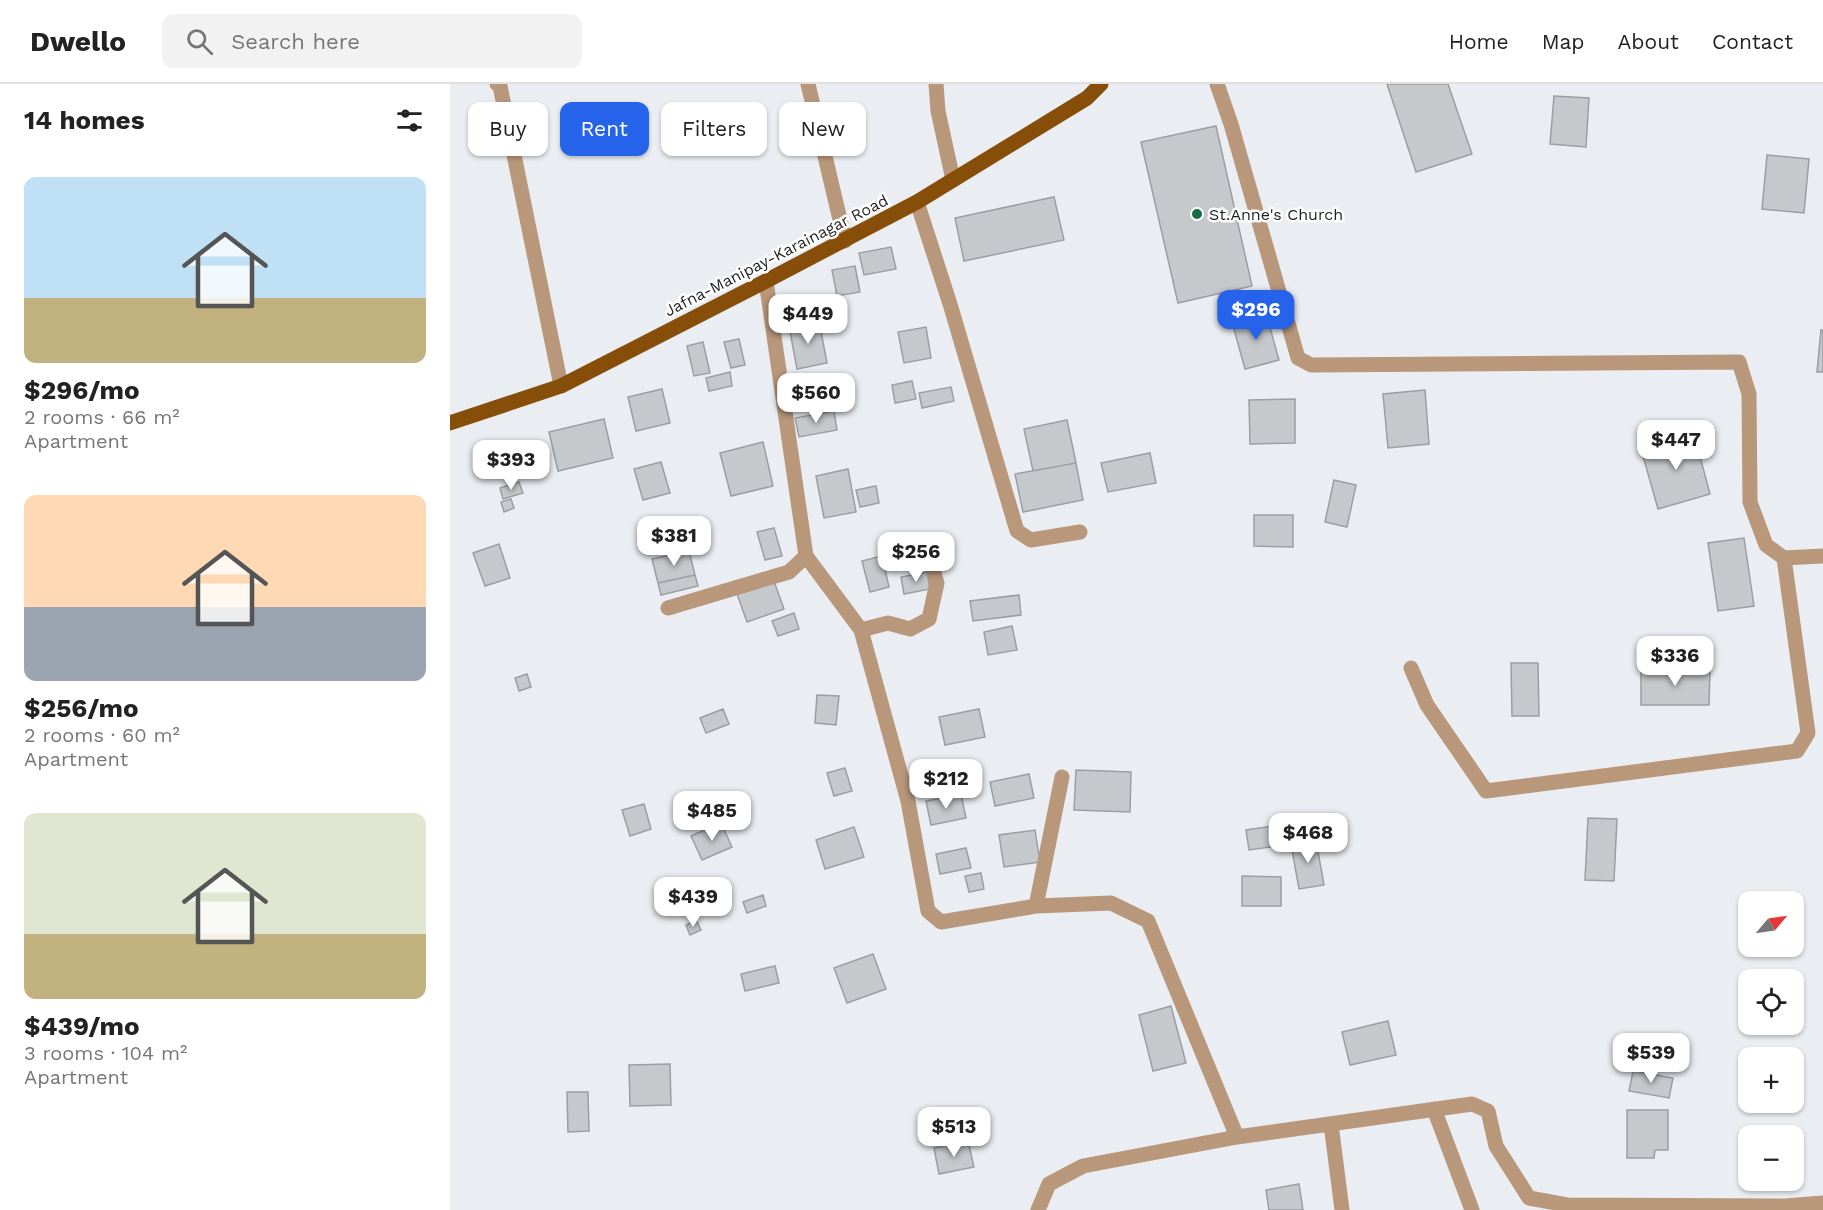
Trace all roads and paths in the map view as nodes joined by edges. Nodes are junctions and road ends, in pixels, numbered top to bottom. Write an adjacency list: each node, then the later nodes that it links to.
1 (497, 84): 10 (street)
2 (808, 84): 8 (street)
3 (936, 84): 6 (street)
4 (1101, 84): 6 (main road, Jafna-Manipay-Karainagar Road)
5 (1217, 84): 15 (street)
6 (953, 180): 7 (main road, Jafna-Manipay-Karainagar Road)
7 (916, 202): 8 (main road, Jafna-Manipay-Karainagar Road); 12 (street)
8 (845, 241): 9 (main road, Jafna-Manipay-Karainagar Road)
9 (766, 282): 10 (main road, Jafna-Manipay-Karainagar Road); 13 (street)
10 (561, 386): 11 (main road, Jafna-Manipay-Karainagar Road)
11 (450, 423)
12 (1080, 532)
13 (806, 556): 17 (street); 18 (street)
14 (1823, 556): 15 (street)
15 (1784, 558): 19 (street)
16 (930, 559): 18 (street)
17 (668, 608)
18 (861, 630): 21 (street)
19 (1411, 668)
20 (1062, 777): 21 (street)
21 (1036, 906): 24 (street)
22 (1434, 1109): 23 (street); 26 (street); 29 (street)
23 (1331, 1124): 24 (street); 28 (street)
24 (1237, 1137): 27 (street)
25 (1823, 1203): 26 (street)
26 (1785, 1208)
27 (1038, 1210)
28 (1342, 1210)
29 (1472, 1210)

